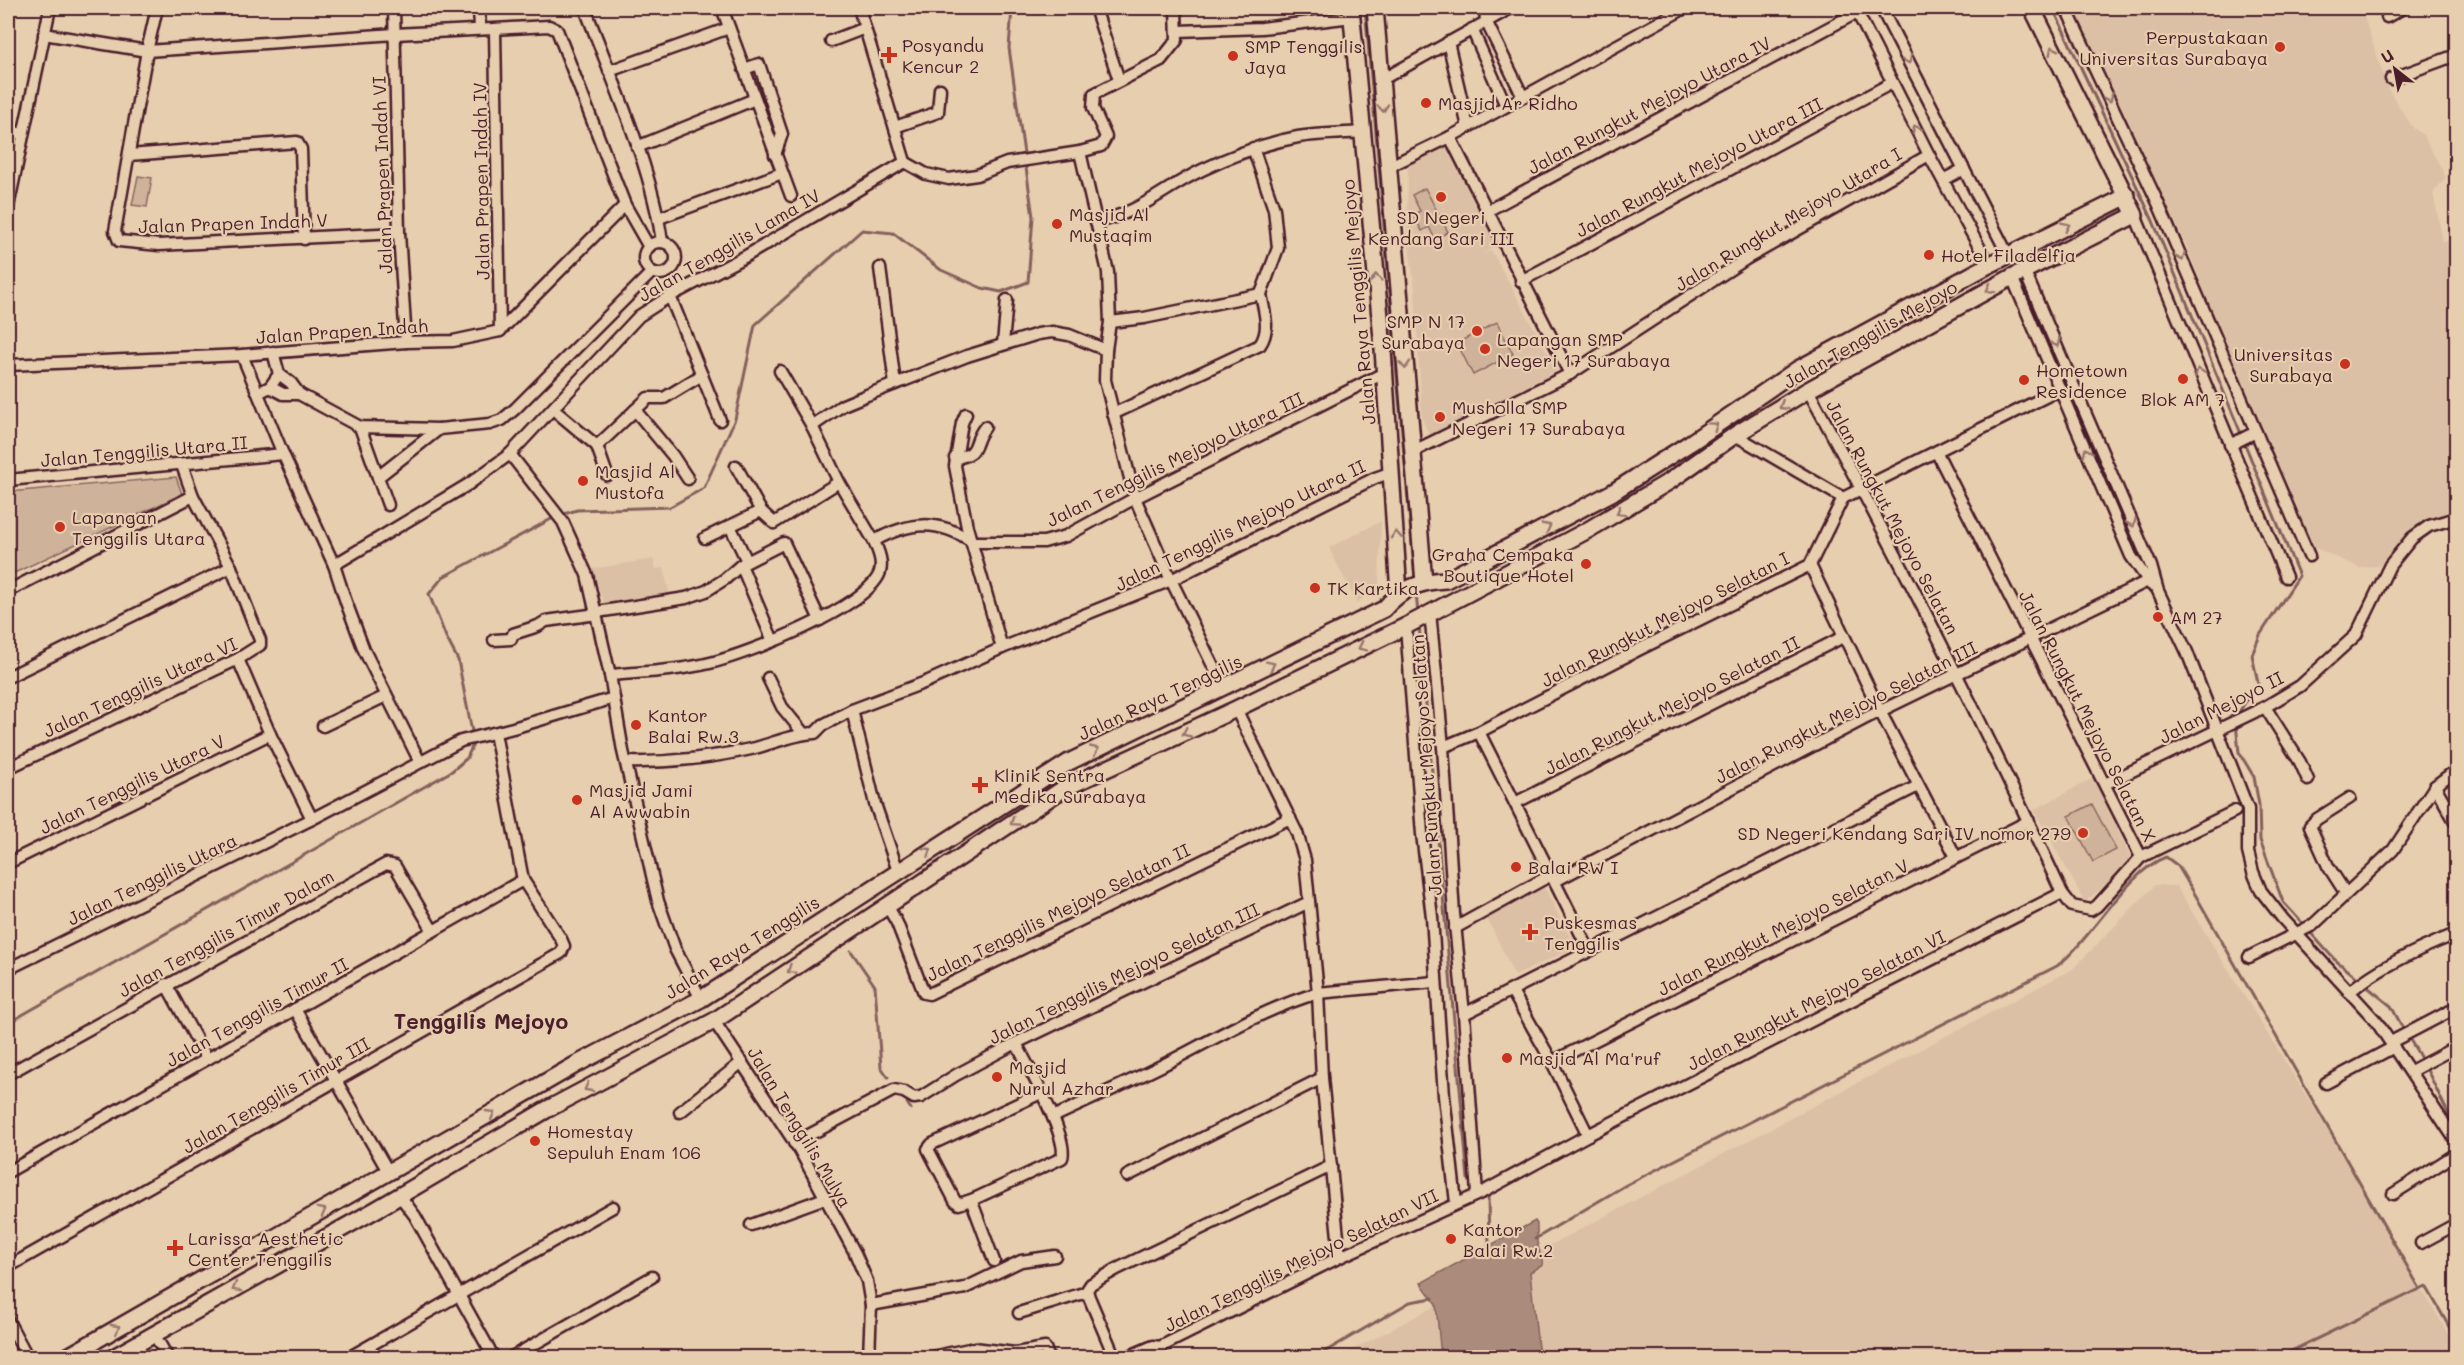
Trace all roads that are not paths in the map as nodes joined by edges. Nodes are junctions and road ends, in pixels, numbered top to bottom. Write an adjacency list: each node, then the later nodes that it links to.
1 (50, 8): 28 (street)
2 (157, 8): 32 (street, Jalan Prapen Indah V)
3 (394, 8): 29 (street, Jalan Prapen Indah VI)
4 (479, 8): 24 (street)
5 (585, 8): 35 (street)
6 (722, 8): 22 (street)
7 (860, 8): 23 (street)
8 (1095, 8): 36 (street)
9 (1176, 8): 27 (street)
10 (1375, 8): 37 (main road, Jalan Raya Tenggilis Mejoyo)
11 (1485, 8): 21 (street)
12 (1511, 8): 21 (street)
13 (1685, 8): 41 (street)
14 (1881, 8): 58 (street, one-way to 58)
15 (2032, 8): 62 (main road, one-way to 15)
16 (2066, 8): 115 (street, one-way to 115)
17 (2403, 8): 20 (street)
18 (1856, 10): 39 (street); 66 (street, Jalan Rungkut Mejoyo Utara IV)
19 (1352, 12): 27 (street); 47 (main road, Jalan Raya Tenggilis Mejoyo)
20 (2386, 17)
21 (1486, 21): 25 (street); 41 (street)
22 (729, 28): 34 (street); 35 (street)
23 (865, 28): 30 (street); 44 (street)
24 (480, 29): 26 (street); 29 (street)
25 (1472, 29): 31 (street); 43 (street)
26 (495, 30): 64 (street); 86 (street, Jalan Prapen Indah IV)
27 (1178, 31): 36 (street)
28 (44, 34): 32 (street); 48 (street)
29 (395, 34): 32 (street); 71 (street, Jalan Prapen Indah VI)
30 (831, 41)
31 (1448, 42): 37 (street); 45 (street)
32 (147, 51): 53 (street, Jalan Prapen Indah V)
33 (2457, 55): 38 (street)
34 (744, 69): 42 (street); 54 (street)
35 (609, 71): 50 (street)
36 (1119, 80): 52 (street)
37 (1381, 80): 57 (main road, Jalan Raya Tenggilis Mejoyo, one-way to 57)
38 (2391, 80)
39 (1892, 83): 55 (street, one-way to 39); 80 (street, Jalan Rungkut Mejoyo Utara III)
40 (940, 89): 44 (street)
41 (1523, 97): 43 (street)
42 (755, 99): 50 (street); 54 (street)
43 (1506, 106): 45 (street)
44 (895, 127): 56 (street)
45 (1468, 127): 49 (street)
46 (8, 131): 48 (street)
47 (1362, 132): 51 (street); 90 (main road, Jalan Raya Tenggilis Mejoyo, one-way to 47)
48 (23, 134): 65 (street)
49 (1450, 137): 57 (street); 66 (street)
50 (637, 147): 68 (street)
51 (1253, 148): 69 (street); 81 (street)
52 (1080, 152): 56 (street); 69 (street)
53 (129, 155): 72 (street); 72 (street, Jalan Prapen Indah V)
54 (776, 155): 59 (street)
55 (1929, 155): 60 (street); 98 (street, Jalan Rungkut Mejoyo Utara I)
56 (904, 162): 82 (street, Jalan Tenggilis Lama IV)
57 (1388, 167): 90 (main road, Jalan Raya Tenggilis Mejoyo)
58 (1964, 169): 60 (street); 75 (street)
59 (782, 173): 61 (street); 68 (street)
60 (1943, 180): 76 (street)
61 (791, 196)
62 (2127, 196): 63 (main road, Jalan Tenggilis Mejoyo); 67 (main road)
63 (2110, 204): 70 (main road); 75 (main road, Jalan Tenggilis Mejoyo, one-way to 63)
64 (625, 205): 74 (street); 86 (street)
65 (8, 207)
66 (1487, 211): 80 (street)
67 (2135, 215): 70 (main road, Jalan Tenggilis Mejoyo); 117 (street, one-way to 67)
68 (659, 219): 73 (street)
69 (1096, 222): 84 (street)
70 (2119, 223): 79 (main road, Jalan Tenggilis Mejoyo)
71 (399, 233): 72 (street, Jalan Prapen Indah V); 87 (street, Jalan Prapen Indah VI)
72 (304, 238)
73 (662, 242): 74 (street); 78 (street)
74 (649, 247): 78 (street)
75 (2008, 255): 76 (main road, Jalan Tenggilis Mejoyo)
76 (1989, 265): 85 (main road, Jalan Tenggilis Mejoyo)
77 (880, 268): 100 (street)
78 (652, 272): 114 (street)
79 (2018, 274): 88 (main road, Jalan Tenggilis Mejoyo, one-way to 88); 102 (street); 151 (street, one-way to 151)
80 (1521, 281): 98 (street)
81 (1261, 294): 84 (street); 109 (street)
82 (670, 296): 99 (street); 106 (street, Jalan Tenggilis Lama IV)
83 (1008, 300): 89 (street)
84 (1110, 322): 91 (street)
85 (1881, 322): 88 (main road); 138 (main road, Jalan Tenggilis Mejoyo, one-way to 85)
86 (500, 331): 87 (street, Jalan Prapen Indah)
87 (406, 342): 92 (street, Jalan Prapen Indah)
88 (1893, 342): 103 (main road, Jalan Tenggilis Mejoyo)
89 (1003, 344): 91 (street); 100 (street)
90 (1393, 345): 97 (main road, Jalan Raya Tenggilis Mejoyo); 119 (main road, Jalan Raya Tenggilis Mejoyo, one-way to 119)
91 (1106, 350): 109 (street)
92 (273, 352): 93 (street, Jalan Prapen Indah); 96 (street)
93 (242, 355): 94 (street, Jalan Prapen Indah); 104 (street)
94 (8, 365)
95 (780, 370): 111 (street)
96 (279, 374): 101 (street); 105 (street)
97 (1384, 374): 126 (main road, Jalan Raya Tenggilis Mejoyo); 134 (street, Jalan Tenggilis Mejoyo Utara III)
98 (1570, 374): 119 (street, Jalan Rungkut Mejoyo Utara I)
99 (702, 375): 107 (street); 110 (street)
100 (895, 384): 111 (street)
101 (270, 387): 104 (street); 105 (street)
102 (2061, 389): 120 (street); 151 (street, one-way to 102)
103 (1808, 390): 116 (main road, Jalan Tenggilis Mejoyo, one-way to 116); 132 (street, Jalan Rungkut Mejoyo Selatan)
104 (258, 393): 121 (street)
105 (299, 394): 112 (street)
106 (553, 409): 118 (street); 122 (street, Jalan Tenggilis Lama IV)
107 (635, 410): 118 (street); 129 (street)
108 (966, 414): 123 (street)
109 (1113, 414): 134 (street)
110 (720, 420)
111 (812, 426): 131 (street)
112 (360, 427): 114 (street); 128 (street)
113 (985, 427): 123 (street)
114 (439, 429): 128 (street)
115 (2253, 433): 117 (street); 145 (street)
116 (1735, 435): 135 (street); 141 (main road, Jalan Tenggilis Mejoyo, one-way to 141)
117 (2232, 443): 150 (street)
118 (597, 446): 127 (street)
119 (1412, 452): 153 (main road, Jalan Raya Tenggilis Mejoyo)
120 (1936, 453): 132 (street); 159 (street, Jalan Rungkut Mejoyo Selatan X)
121 (283, 454): 124 (street, Jalan Tenggilis Utara II); 147 (street)
122 (510, 454): 147 (street, Jalan Tenggilis Lama IV); 155 (street)
123 (955, 458): 144 (street)
124 (182, 465): 130 (street, Jalan Tenggilis Utara II); 133 (street)
125 (736, 466): 137 (street)
126 (1392, 472): 152 (street, Jalan Tenggilis Mejoyo Utara II); 153 (main road, Jalan Raya Tenggilis Mejoyo, one-way to 126)
127 (607, 475)
128 (378, 477): 136 (street)
129 (688, 478)
130 (8, 480)
131 (839, 482): 137 (street); 143 (street)
132 (1862, 490): 135 (street); 166 (street, Jalan Rungkut Mejoyo Selatan)
133 (193, 496): 149 (street); 154 (street)
134 (1135, 498): 144 (street, Jalan Tenggilis Mejoyo Utara III); 152 (street)
135 (1843, 498): 148 (street, Jalan Rungkut Mejoyo Selatan I)
136 (388, 505)
137 (761, 511): 140 (street)
138 (1578, 511): 141 (main road); 153 (main road, Jalan Tenggilis Mejoyo, one-way to 138)
139 (2457, 518): 173 (street, Jalan Mejoyo II)
140 (730, 526): 142 (street); 146 (street)
141 (1588, 530): 156 (main road, Jalan Tenggilis Mejoyo)
142 (705, 538)
143 (874, 541): 144 (street); 157 (street)
144 (973, 542): 163 (street)
145 (2308, 556)
146 (744, 563): 155 (street); 157 (street); 162 (street)
147 (334, 565): 171 (street)
148 (1810, 566): 158 (street); 180 (street, Jalan Rungkut Mejoyo Selatan I)
149 (231, 567): 164 (street, Jalan Tenggilis Utara VI); 168 (street)
150 (2286, 577)
151 (2151, 579): 159 (street, Jalan Rungkut Mejoyo Selatan III); 178 (street)
152 (1171, 580): 163 (street, Jalan Tenggilis Mejoyo Utara II); 170 (street)
153 (1412, 587): 160 (main road, Jalan Raya Tenggilis)
154 (8, 591)
155 (597, 613): 161 (street); 167 (street)
156 (1419, 619): 165 (main road, one-way to 165); 184 (street, Jalan Rungkut Mejoyo Selatan); 212 (street, Jalan Rungkut Mejoyo Selatan)
157 (820, 620): 162 (street)
158 (1843, 637): 176 (street); 195 (street, Jalan Rungkut Mejoyo Selatan II)
159 (2031, 637): 166 (street, Jalan Rungkut Mejoyo Selatan III); 191 (street, Jalan Rungkut Mejoyo Selatan X)
160 (1324, 639): 165 (main road); 170 (main road, Jalan Raya Tenggilis, one-way to 160)
161 (494, 640)
162 (773, 641): 167 (street)
163 (1002, 648): 175 (street, Jalan Tenggilis Mejoyo Utara II)
164 (238, 659): 182 (street); 188 (street, Jalan Tenggilis Utara VI)
165 (1333, 662): 174 (main road)
166 (1956, 674): 176 (street, Jalan Rungkut Mejoyo Selatan III); 199 (street, Jalan Rungkut Mejoyo Selatan)
167 (610, 675): 172 (street)
168 (8, 677)
169 (768, 678): 183 (street)
170 (1224, 688): 179 (main road, Jalan Raya Tenggilis)
171 (386, 696): 177 (street); 186 (street)
172 (614, 698): 181 (street, Jalan Tenggilis Utara); 187 (street)
173 (2265, 707): 178 (street, Jalan Mejoyo II); 190 (street)
174 (1236, 709): 185 (main road, one-way to 185); 197 (street)
175 (852, 710): 183 (street, Jalan Tenggilis Mejoyo Utara II); 204 (street)
176 (1880, 711): 192 (street); 205 (street, Jalan Rungkut Mejoyo Selatan III)
177 (323, 726)
178 (2217, 729): 191 (street, Jalan Mejoyo II); 215 (street)
179 (1134, 731): 185 (main road); 204 (main road, Jalan Raya Tenggilis, one-way to 179)
180 (1479, 732): 184 (street, Jalan Rungkut Mejoyo Selatan I); 195 (street)
181 (495, 733): 186 (street, Jalan Tenggilis Utara); 206 (street)
182 (270, 734): 198 (street); 203 (street, Jalan Tenggilis Utara V)
183 (804, 734): 187 (street, Jalan Tenggilis Mejoyo Utara II)
184 (1443, 747): 211 (street, Jalan Rungkut Mejoyo Selatan)
185 (1144, 753): 210 (main road, one-way to 210)
186 (420, 762): 198 (street, Jalan Tenggilis Utara)
187 (626, 762): 225 (street)
188 (8, 768)
189 (2457, 770): 193 (street)
190 (2308, 780)
191 (2105, 784): 202 (street, Jalan Rungkut Mejoyo Selatan X)
192 (1918, 786): 201 (street); 217 (street)
193 (2435, 786): 200 (street); 208 (street)
194 (2350, 798): 208 (street)
195 (1515, 804): 205 (street)
196 (2235, 811): 202 (street)
197 (1290, 818): 209 (street); 210 (street, Jalan Tenggilis Mejoyo Selatan II)
198 (312, 819): 219 (street, Jalan Tenggilis Utara)
199 (2029, 821): 201 (street, Jalan Rungkut Mejoyo Selatan V); 207 (street, Jalan Rungkut Mejoyo Selatan X)
200 (2457, 823)
201 (1956, 857): 235 (street, Jalan Rungkut Mejoyo Selatan V)
202 (2141, 857): 207 (street, Jalan Rungkut Mejoyo Selatan X)
203 (8, 863)
204 (898, 871): 225 (main road, Jalan Raya Tenggilis)
205 (1553, 878): 213 (street, Jalan Rungkut Mejoyo Selatan III); 217 (street)
206 (523, 880): 214 (street, Jalan Tenggilis Timur II); 239 (street, Jalan Tenggilis Timur III)
207 (2062, 893): 246 (street, Jalan Rungkut Mejoyo Selatan VI)
208 (2346, 894): 215 (street)
209 (1308, 902): 224 (street); 230 (street, Jalan Tenggilis Mejoyo Selatan III)
210 (888, 907): 229 (main road, one-way to 229)
211 (1451, 915): 212 (street, Jalan Rungkut Mejoyo Selatan); 213 (street, Jalan Rungkut Mejoyo Selatan)
212 (1434, 917): 220 (street, Jalan Rungkut Mejoyo Selatan)
213 (1455, 928): 228 (street, Jalan Rungkut Mejoyo Selatan)
214 (433, 931): 221 (street, Jalan Tenggilis Timur Dalam); 227 (street, Jalan Tenggilis Timur II)
215 (2300, 933): 218 (street); 223 (street)
216 (2457, 934): 223 (street)
217 (1589, 950): 222 (street)
218 (2249, 957)
219 (8, 969)
220 (1435, 982): 224 (street); 259 (street, Jalan Rungkut Mejoyo Selatan)
221 (166, 984): 233 (street); 237 (street, Jalan Tenggilis Timur Dalam)
222 (1512, 991): 228 (street); 235 (street)
223 (2349, 992): 231 (street)
224 (1318, 993): 238 (street); 245 (street)
225 (702, 999): 241 (main road, Jalan Raya Tenggilis)
226 (2457, 1008): 231 (street)
227 (295, 1009): 233 (street, Jalan Tenggilis Timur II); 239 (street)
228 (1464, 1014): 254 (street, Jalan Rungkut Mejoyo Selatan)
229 (714, 1021): 234 (street, Jalan Tenggilis Mulya); 243 (main road, one-way to 243)
230 (1016, 1043): 242 (street); 248 (street, Jalan Tenggilis Mejoyo Selatan III)
231 (2393, 1045): 236 (street); 240 (street)
232 (2457, 1047): 236 (street)
233 (207, 1059): 251 (street, Jalan Tenggilis Timur II)
234 (742, 1062): 244 (street); 248 (street, Jalan Tenggilis Mulya)
235 (1552, 1062): 246 (street)
236 (2411, 1071): 247 (street)
237 (8, 1073)
238 (1322, 1078): 250 (street); 253 (street)
239 (336, 1081): 252 (street); 268 (street, Jalan Tenggilis Timur III)
240 (2326, 1083)
241 (536, 1088): 243 (main road); 252 (main road, Jalan Raya Tenggilis, one-way to 241)
242 (1041, 1092): 245 (street); 258 (street)
243 (546, 1110): 256 (main road)
244 (680, 1112)
245 (1053, 1117): 258 (street)
246 (1588, 1135): 254 (street, Jalan Rungkut Mejoyo Selatan VI)
247 (2457, 1141)
248 (794, 1143): 257 (street, Jalan Tenggilis Mulya)
249 (2457, 1154): 255 (street)
250 (1331, 1166): 266 (street); 271 (street)
251 (8, 1172)
252 (389, 1173): 264 (main road, Jalan Raya Tenggilis, one-way to 252)
253 (1127, 1176)
254 (1477, 1194): 259 (street, Jalan Rungkut Mejoyo Selatan VI)
255 (2393, 1194)
256 (400, 1196): 269 (main road); 272 (street)
257 (825, 1198): 262 (street); 273 (street, Jalan Tenggilis Mulya)
258 (974, 1199): 267 (street)
259 (1456, 1203): 266 (street, Jalan Tenggilis Mejoyo Selatan VII)
260 (613, 1207): 272 (street)
261 (2457, 1224): 263 (street)
262 (751, 1225)
263 (2421, 1243)
264 (257, 1248): 269 (main road); 280 (main road, Jalan Raya Tenggilis, one-way to 264)
265 (1055, 1256): 273 (street)
266 (1340, 1257): 277 (street, Jalan Tenggilis Mejoyo Selatan VII)
267 (994, 1261)
268 (8, 1267)
269 (269, 1270): 276 (main road, one-way to 276)
270 (652, 1277): 285 (street)
271 (1087, 1292): 274 (street); 288 (street)
272 (459, 1295): 283 (street); 284 (street)
273 (871, 1305): 286 (street, Jalan Tenggilis Mulya)
274 (1019, 1313)
275 (8, 1321): 279 (street)
276 (154, 1334): 281 (main road); 282 (street)
277 (1160, 1347): 289 (street, Jalan Tenggilis Mejoyo Selatan VII); 290 (street, Jalan Tenggilis Mejoyo Selatan VII)
278 (1048, 1356): 287 (street)
279 (28, 1358)
280 (65, 1358)
281 (112, 1358)
282 (168, 1358)
283 (348, 1358)
284 (494, 1358)
285 (510, 1358)
286 (869, 1358)
287 (927, 1358)
288 (1115, 1358)
289 (1125, 1358)
290 (1152, 1358)

